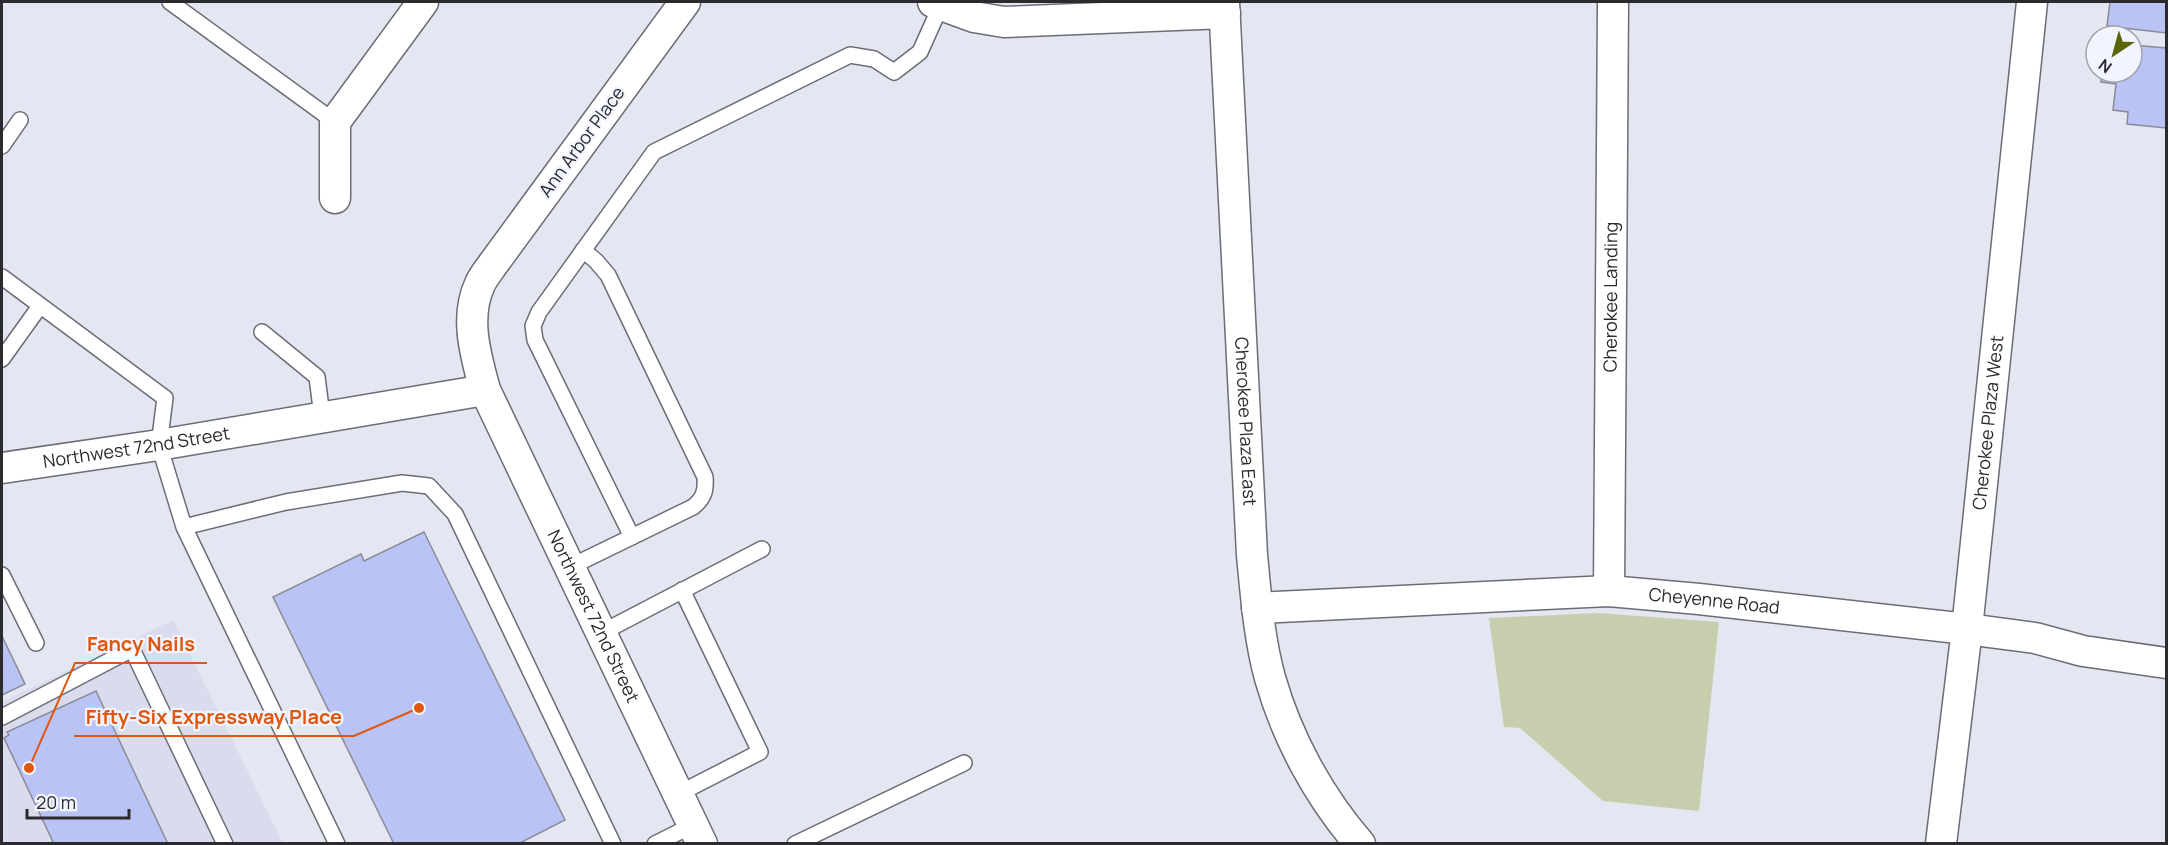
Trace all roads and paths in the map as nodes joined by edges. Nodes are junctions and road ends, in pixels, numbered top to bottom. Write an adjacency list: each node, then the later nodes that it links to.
1 (170, 2): 9 (lane)
2 (423, 2): 9 (street)
3 (685, 2): 14 (street, Ann Arbor Place)
4 (1613, 2): 28 (street, Cherokee Landing)
5 (2032, 2): 30 (street, Cherokee Plaza West)
6 (937, 3): 7 (street); 12 (lane)
7 (1224, 7): 29 (street, Cherokee Plaza East)
8 (20, 120): 10 (lane)
9 (335, 122): 11 (street)
10 (2, 146)
11 (335, 198)
12 (583, 250): 23 (lane); 23 (lane)
13 (2, 277): 15 (lane)
14 (480, 284): 18 (street, Northwest 72nd Street)
15 (40, 306): 17 (lane); 20 (lane)
16 (262, 332): 19 (lane)
17 (2, 359)
18 (485, 390): 19 (street, Northwest 72nd Street); 25 (street, Northwest 72nd Street)
19 (322, 416): 20 (street, Northwest 72nd Street)
20 (159, 445): 21 (street, Northwest 72nd Street); 22 (lane)
21 (2, 468)
22 (184, 527): 40 (lane); 41 (lane)
23 (632, 537): 25 (lane)
24 (762, 549): 27 (lane)
25 (570, 567): 31 (street, Northwest 72nd Street)
26 (2, 576): 32 (lane)
27 (682, 590): 31 (lane); 36 (lane)
28 (1609, 591): 29 (street, Cheyenne Road); 30 (street, Cheyenne Road)
29 (1257, 608): 38 (street, Cherokee Plaza East)
30 (1967, 629): 33 (street, Cheyenne Road); 44 (street, Cherokee Plaza West)
31 (601, 633): 36 (street, Northwest 72nd Street)
32 (36, 643)
33 (2166, 663)
34 (2, 717): 39 (lane)
35 (964, 764): 43 (lane)
36 (678, 794): 37 (street, Northwest 72nd Street)
37 (698, 834): 42 (lane)
38 (1342, 837)
39 (225, 843)
40 (337, 843)
41 (614, 843)
42 (656, 843)
43 (795, 843)
44 (1941, 843)

